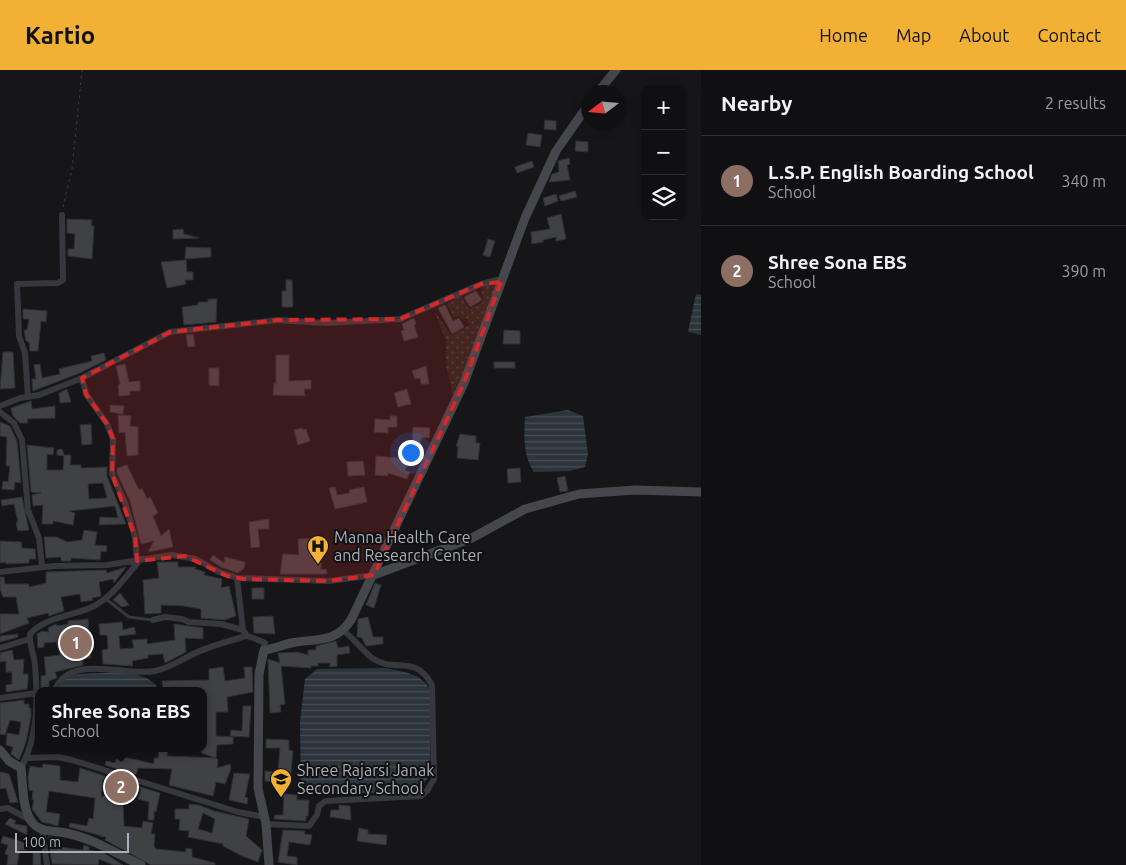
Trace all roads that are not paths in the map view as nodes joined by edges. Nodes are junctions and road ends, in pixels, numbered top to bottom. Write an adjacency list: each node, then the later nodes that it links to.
1 (616, 70): 2 (main road)
2 (604, 85)
3 (581, 114): 5 (main road)
4 (62, 215): 7 (street)
5 (501, 282): 6 (street); 14 (main road)
6 (82, 378): 7 (street); 11 (street)
7 (28, 397): 8 (street)
8 (0, 406)
9 (0, 412): 12 (street)
10 (701, 492): 14 (main road)
11 (140, 560): 12 (street); 15 (street); 16 (street)
12 (42, 566): 13 (street)
13 (0, 572)
14 (374, 575): 15 (street); 18 (main road)
15 (237, 578): 19 (street)
16 (106, 598): 17 (lane); 20 (street)
17 (153, 620): 19 (street)
18 (344, 631): 22 (main road); 33 (street)
19 (245, 633): 22 (street); 24 (street)
20 (30, 638): 21 (street); 23 (street)
21 (0, 648)
22 (264, 650): 33 (main road)
23 (37, 687)
24 (56, 687)
25 (35, 696): 26 (street)
26 (0, 698)
27 (35, 725): 29 (street)
28 (0, 750): 30 (main road)
29 (27, 758): 30 (street); 33 (street)
30 (21, 768): 32 (main road)
31 (0, 809): 32 (street)
32 (31, 820): 34 (main road)
33 (266, 821): 37 (main road)
34 (42, 830): 35 (street); 36 (main road)
35 (47, 865)
36 (141, 865)
37 (270, 865)

